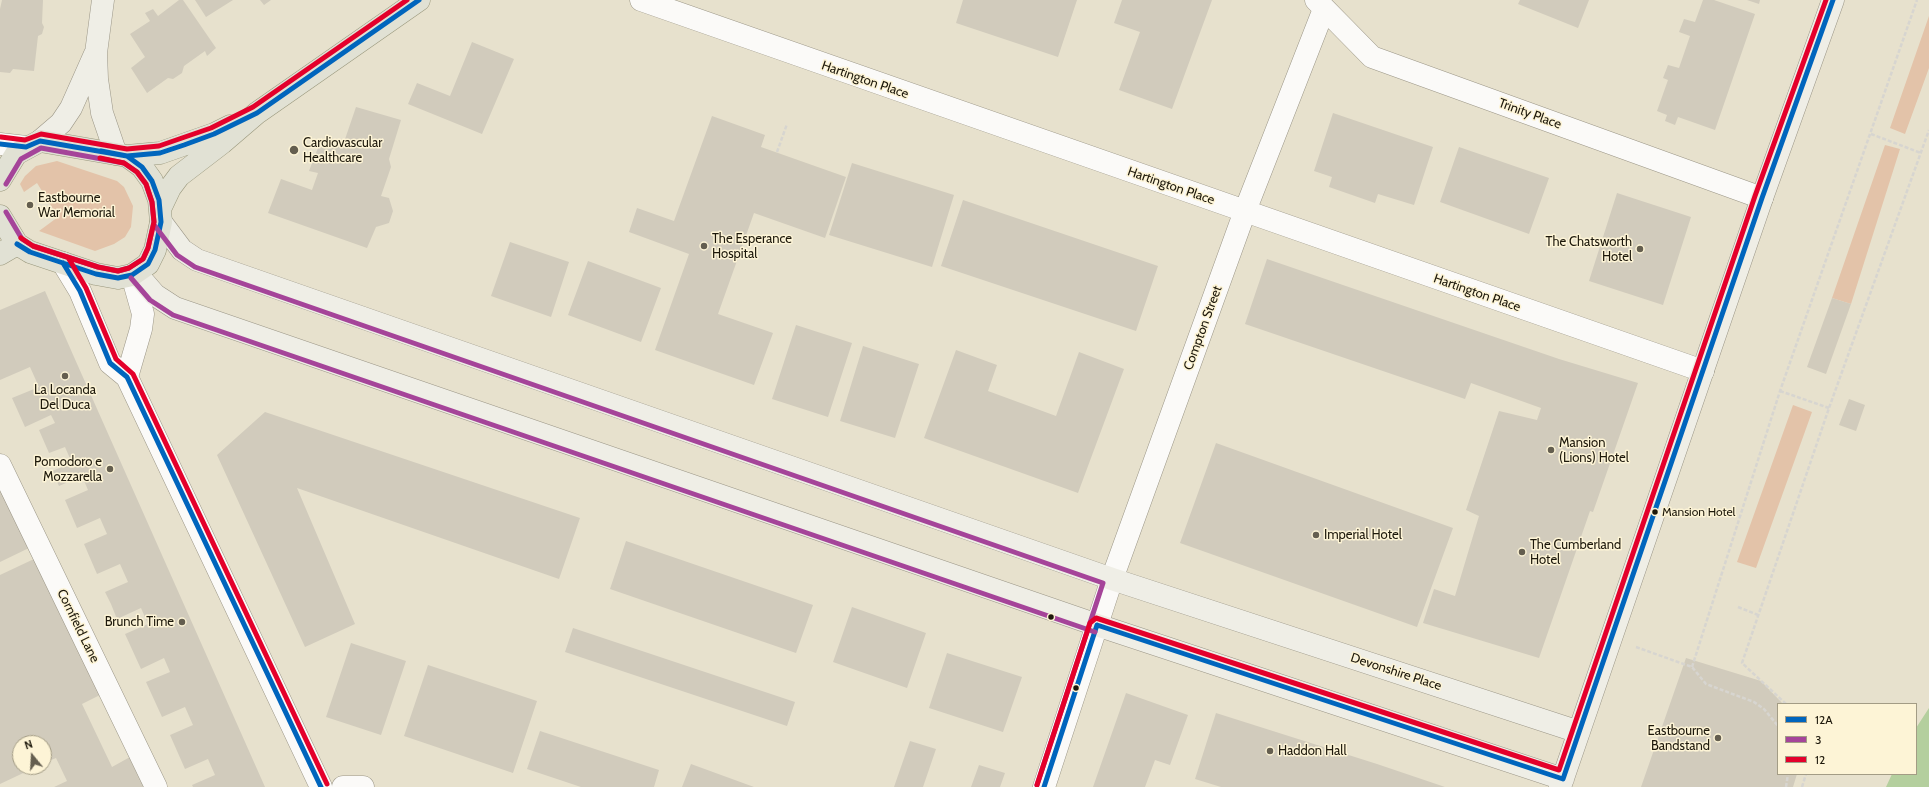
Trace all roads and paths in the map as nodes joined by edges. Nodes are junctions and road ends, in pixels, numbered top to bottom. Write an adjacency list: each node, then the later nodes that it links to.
1 (103, 0): 7 (main road)
2 (419, 0): 8 (main road)
3 (641, 0): 19 (street, Hartington Place)
4 (1833, 0): 18 (main road)
5 (1917, 0): 11 (path)
6 (1320, 4): 18 (street, Trinity Place); 19 (street, Compton Street)
7 (96, 53): 13 (main road); 16 (main road)
8 (257, 113): 16 (main road); 20 (main road)
9 (787, 124): 14 (path)
10 (1929, 130): 15 (path)
11 (1871, 134): 15 (path); 27 (path)
12 (0, 144): 13 (street)
13 (33, 144): 16 (main road); 17 (main road)
14 (777, 152)
15 (1921, 153): 28 (path)
16 (121, 155): 20 (main road)
17 (0, 180)
18 (1762, 198): 25 (main road)
19 (1245, 211): 25 (street, Hartington Place); 30 (street, Compton Street)
20 (161, 215): 24 (main road); 30 (main road, Devonshire Place)
21 (0, 218): 22 (main road)
22 (8, 249): 23 (main road)
23 (63, 263): 24 (main road); 26 (street)
24 (134, 274): 26 (street); 33 (main road)
25 (1703, 371): 34 (main road)
26 (127, 377): 43 (street)
27 (1780, 391): 28 (path); 35 (path)
28 (1829, 408): 32 (path)
29 (0, 465): 42 (street, Cornfield Lane)
30 (1112, 580): 33 (street, Compton Street); 38 (main road, Devonshire Place)
31 (1738, 607): 32 (path)
32 (1758, 615): 36 (path)
33 (1097, 625): 41 (main road); 46 (street, Compton Street)
34 (1611, 638): 35 (path); 38 (main road)
35 (1692, 667): 37 (path)
36 (1785, 703)
37 (1777, 725)
38 (1579, 732): 41 (main road)
39 (1788, 775): 47 (path)
40 (1806, 775): 48 (path)
41 (1562, 783)
42 (156, 787)
43 (321, 787)
44 (343, 787): 45 (street)
45 (363, 787)
46 (1044, 787)
47 (1786, 787)
48 (1802, 787)

